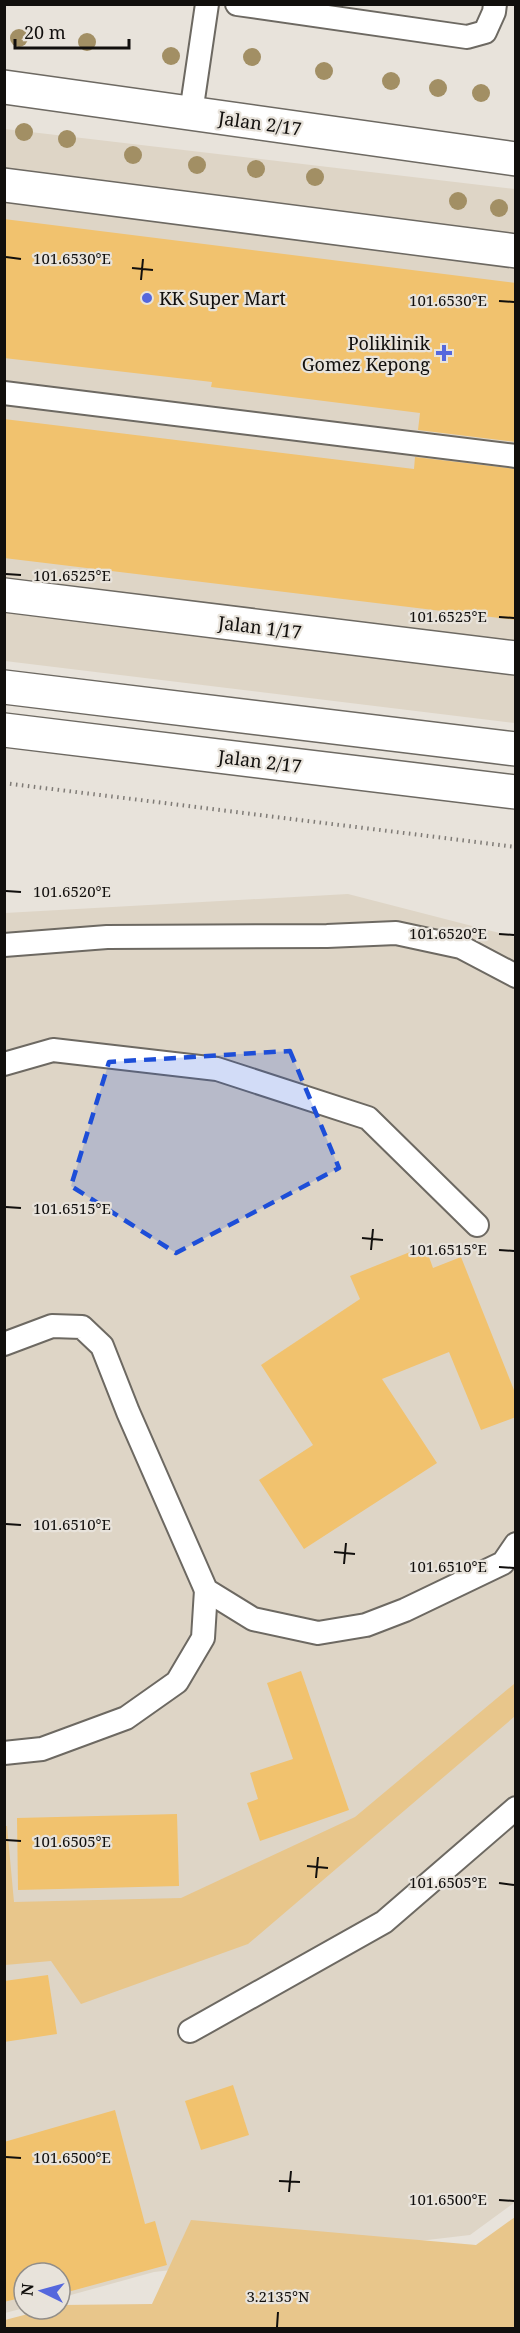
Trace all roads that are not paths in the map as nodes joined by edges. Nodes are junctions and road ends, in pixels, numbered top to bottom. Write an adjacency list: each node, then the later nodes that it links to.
1 (207, 4): 5 (lane)
2 (237, 4): 3 (lane)
3 (495, 4)
4 (4, 87): 5 (street, Jalan 2/17)
5 (191, 114): 6 (street, Jalan 2/17)
6 (516, 159)
7 (4, 185): 8 (street)
8 (516, 251)
9 (4, 393): 10 (lane)
10 (516, 456)
11 (4, 595): 12 (street, Jalan 1/17)
12 (516, 658)
13 (4, 687): 15 (street)
14 (4, 730): 16 (street, Jalan 2/17)
15 (516, 749)
16 (516, 792)
17 (4, 945): 18 (lane)
18 (516, 976)
19 (4, 1064): 20 (lane)
20 (477, 1225)
21 (4, 1344): 23 (lane)
22 (516, 1544): 23 (lane)
23 (206, 1590): 24 (lane)
24 (4, 1753)
25 (516, 1808): 26 (lane)
26 (190, 2031)

